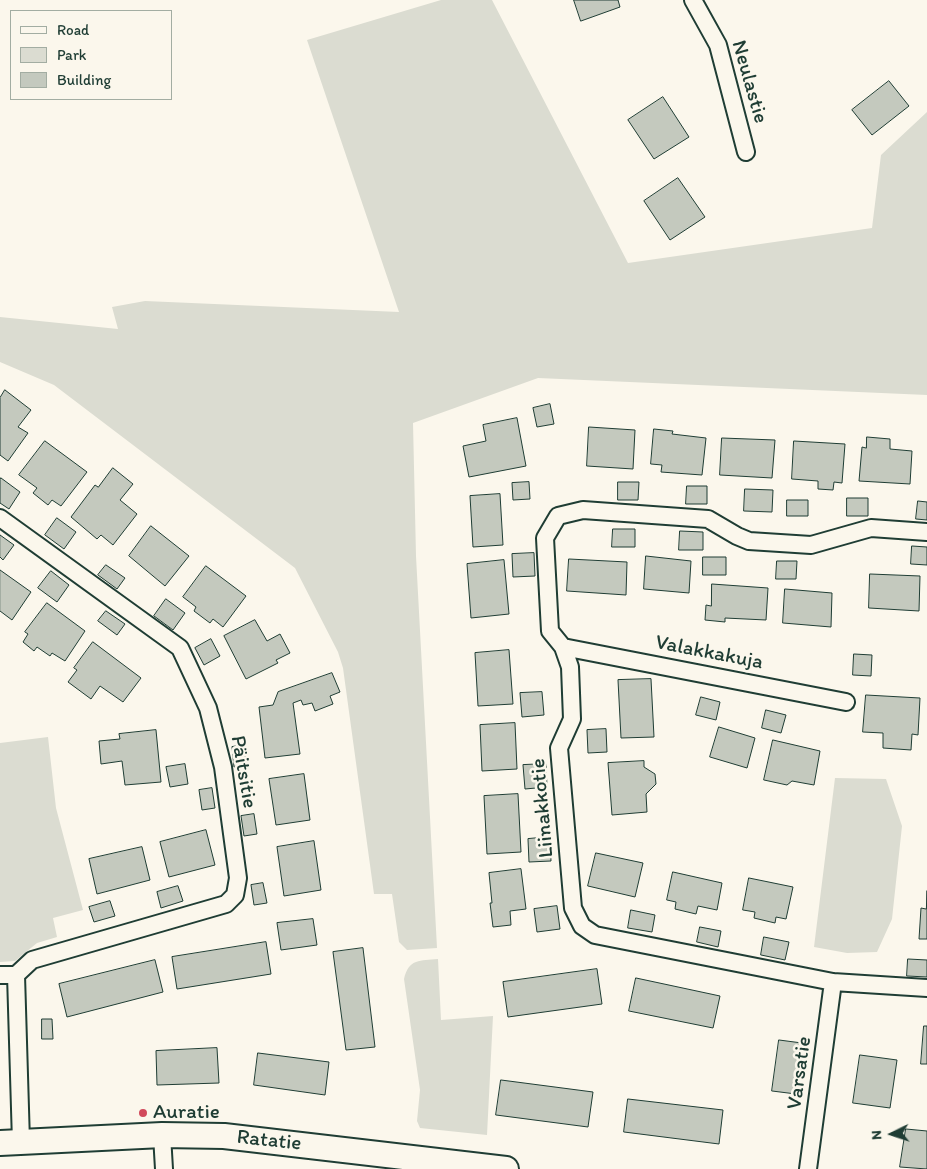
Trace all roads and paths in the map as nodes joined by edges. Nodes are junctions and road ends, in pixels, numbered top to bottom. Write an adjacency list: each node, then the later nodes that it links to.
1 (693, 0): 2 (street, Neulastie)
2 (746, 152)
3 (0, 518): 7 (street, Päitsitie)
4 (927, 532): 5 (street, Liinakkotie)
5 (563, 646): 6 (street, Valakkakuja); 8 (street, Liinakkotie)
6 (846, 702)
7 (8, 975): 11 (street)
8 (833, 982): 9 (street, Liinakkotie); 14 (street, Varsatie)
9 (927, 988)
10 (162, 1135): 11 (street, Ratatie); 12 (street); 13 (street, Ratatie)
11 (11, 1143)
12 (164, 1169)
13 (506, 1169)
14 (808, 1169)

